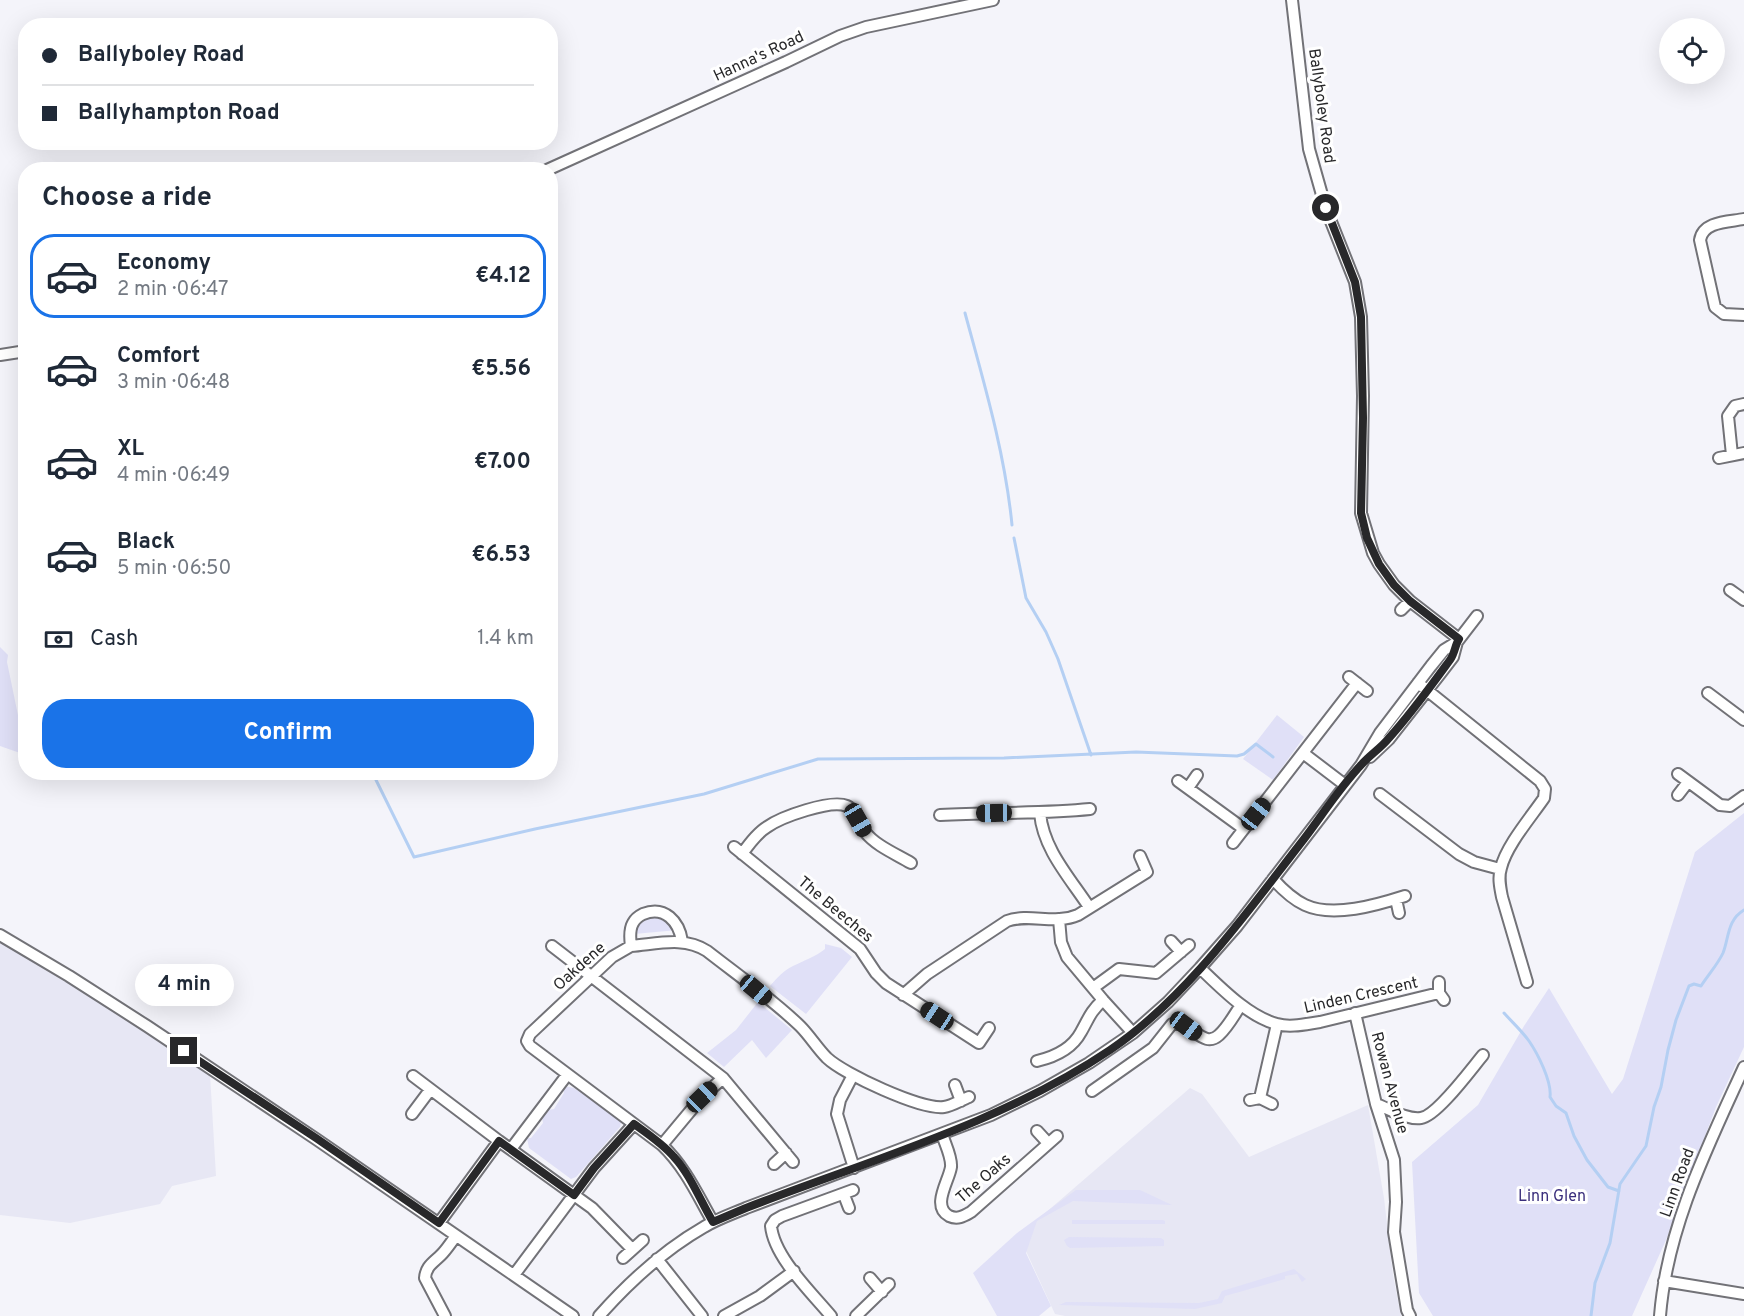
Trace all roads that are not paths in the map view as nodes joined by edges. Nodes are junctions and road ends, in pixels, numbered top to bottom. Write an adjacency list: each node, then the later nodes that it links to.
1 (993, 0): 3 (street, Hanna's Road)
2 (1292, 0): 14 (street, Ballyboley Road)
3 (558, 165)
4 (1744, 219): 5 (street)
5 (1744, 315)
6 (18, 352): 7 (street)
7 (0, 355)
8 (1744, 404): 10 (street)
9 (1744, 453): 10 (street)
10 (1732, 455): 11 (street)
11 (1719, 458)
12 (1730, 590): 13 (street)
13 (1744, 600)
14 (1410, 601): 15 (street); 17 (street, Ballyboley Road)
15 (1401, 610)
16 (1478, 616): 17 (street)
17 (1458, 640): 19 (street)
18 (1358, 683): 22 (street)
19 (1422, 687): 27 (street); 39 (street)
20 (1708, 693): 21 (street)
21 (1744, 720)
22 (1303, 753): 27 (street); 35 (street)
23 (1678, 774): 26 (street)
24 (1197, 776): 28 (street)
25 (1178, 780): 28 (street)
26 (1688, 782): 30 (street); 31 (street)
27 (1345, 785): 40 (street)
28 (1188, 788): 35 (street)
29 (1380, 794): 39 (street)
30 (1678, 795)
31 (1744, 796)
32 (1090, 809): 33 (street)
33 (1040, 813): 34 (street); 41 (street)
34 (940, 815)
35 (1244, 830): 36 (street)
36 (1233, 843)
37 (1140, 856): 41 (street)
38 (911, 863): 54 (street, The Beeches)
39 (1500, 868): 51 (street)
40 (1273, 879): 42 (street); 49 (street)
41 (1089, 907): 43 (street)
42 (1399, 913)
43 (1059, 919): 52 (street); 54 (street)
44 (0, 935): 85 (street)
45 (682, 941): 48 (street, Oakdene); 48 (street); 65 (street, Oakdene)
46 (1171, 941): 52 (street)
47 (552, 945): 50 (street)
48 (630, 946): 50 (street, Oakdene)
49 (1200, 968): 56 (street, Linden Crescent); 60 (street)
50 (592, 976): 64 (street, Oakdene); 67 (street)
51 (1527, 982)
52 (1093, 988): 55 (street)
53 (1441, 992): 57 (street, Linden Crescent)
54 (903, 995): 59 (street, The Beeches)
55 (1103, 1000): 60 (street); 62 (street)
56 (1242, 1005): 58 (street, Linden Crescent); 70 (street)
57 (1355, 1013): 58 (street, Linden Crescent); 72 (street, Rowan Avenue)
58 (1277, 1024): 71 (street)
59 (989, 1028)
60 (1133, 1033): 76 (street)
61 (1484, 1054): 72 (street)
62 (1037, 1060)
63 (1744, 1067): 94 (street, Linn Road)
64 (567, 1075): 74 (street); 79 (street)
65 (853, 1075): 68 (street, Oakdene); 81 (street)
66 (413, 1076): 69 (street)
67 (723, 1078): 78 (street); 80 (street)
68 (955, 1084)
69 (430, 1090): 73 (street); 77 (street)
70 (1092, 1091)
71 (1272, 1104)
72 (1376, 1104): 103 (street, Rowan Avenue)
73 (412, 1114)
74 (634, 1124): 78 (street); 82 (street)
75 (1037, 1131): 76 (street, The Oaks)
76 (942, 1134): 81 (street)
77 (499, 1141): 79 (street); 85 (street)
78 (662, 1145): 84 (street)
79 (511, 1149): 82 (street)
80 (774, 1164)
81 (854, 1168): 84 (street)
82 (574, 1195): 88 (street); 92 (street)
83 (849, 1208): 91 (street)
84 (713, 1222): 90 (street)
85 (439, 1223): 86 (street)
86 (456, 1236): 92 (street); 96 (street)
87 (643, 1240): 88 (street)
88 (632, 1249): 89 (street)
89 (623, 1258)
90 (657, 1259): 98 (street); 99 (street)
91 (794, 1270): 100 (street); 101 (street)
92 (514, 1275): 97 (street)
93 (870, 1278): 102 (street)
94 (1664, 1281): 95 (street); 104 (street, Linn Road)
95 (1744, 1294)
96 (445, 1316)
97 (573, 1316)
98 (599, 1316)
99 (702, 1316)
100 (724, 1316)
101 (831, 1316)
102 (856, 1316)
103 (1410, 1316)
104 (1660, 1316)

